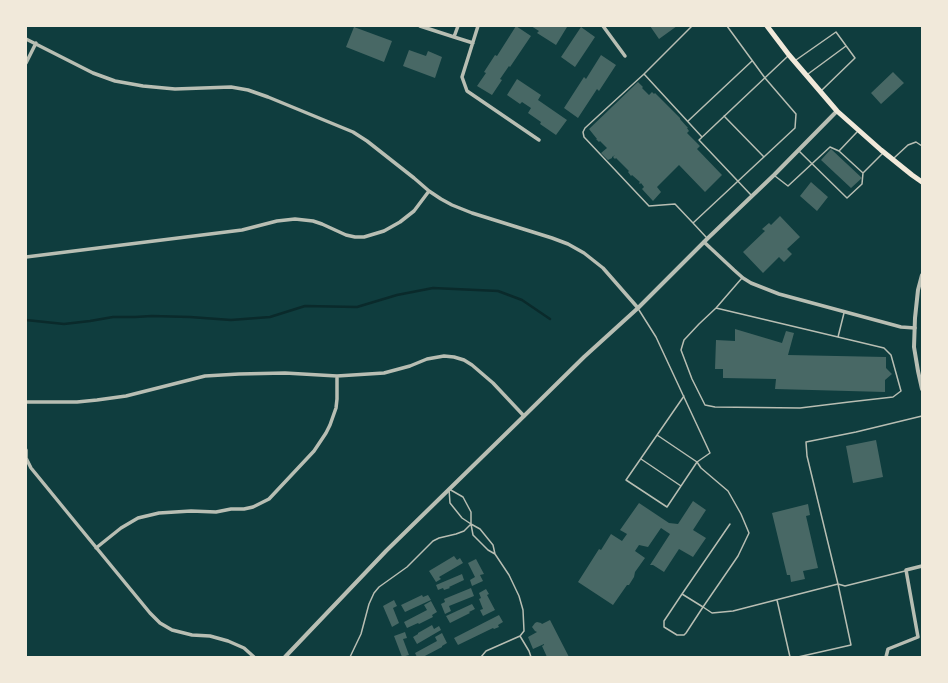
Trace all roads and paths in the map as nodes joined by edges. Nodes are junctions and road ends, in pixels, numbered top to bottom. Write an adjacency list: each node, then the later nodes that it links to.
1 (420, 26): 8 (street)
2 (458, 26): 8 (street)
3 (478, 26): 10 (street)
4 (603, 26): 14 (street)
5 (692, 26): 18 (lane)
6 (726, 26): 15 (lane)
7 (767, 26): 13 (main road)
8 (454, 37): 10 (street)
9 (26, 39): 11 (street)
10 (473, 43): 27 (street)
11 (36, 44): 17 (street); 39 (street)
12 (846, 46): 16 (lane); 19 (lane); 21 (lane)
13 (789, 55): 16 (main road); 20 (lane)
14 (625, 56)
15 (752, 61): 20 (lane); 24 (lane)
16 (795, 61): 19 (main road)
17 (26, 62)
18 (644, 74): 24 (lane); 41 (lane)
19 (806, 75): 21 (main road)
20 (765, 78): 23 (lane); 32 (lane)
21 (820, 91): 22 (main road)
22 (838, 111): 25 (main road); 29 (street)
23 (724, 116): 26 (lane); 32 (lane)
24 (688, 122): 26 (lane)
25 (858, 130): 30 (lane); 31 (main road)
26 (702, 137): 37 (lane)
27 (540, 140)
28 (922, 146): 33 (lane)
29 (798, 150): 34 (lane); 36 (street)
30 (839, 151): 34 (lane); 35 (lane)
31 (884, 152): 33 (main road); 35 (lane)
32 (764, 157): 37 (lane)
33 (893, 159): 38 (main road)
34 (812, 164): 35 (lane); 36 (lane)
35 (863, 173)
36 (774, 175): 40 (street)
37 (738, 181): 40 (lane); 41 (lane)
38 (922, 182)
39 (429, 191): 43 (street); 48 (street)
40 (752, 196): 42 (street)
41 (693, 222): 42 (lane)
42 (706, 240): 45 (street); 48 (street)
43 (26, 257)
44 (922, 275): 47 (street)
45 (743, 278): 49 (lane); 50 (street)
46 (922, 298): 47 (lane)
47 (917, 300): 51 (street)
48 (638, 308): 55 (lane); 57 (street)
49 (716, 308): 52 (lane); 52 (lane)
50 (845, 311): 51 (street); 52 (lane)
51 (915, 328): 54 (street)
52 (838, 336)
53 (337, 376): 56 (street); 57 (street); 67 (street)
54 (922, 389)
55 (684, 396): 59 (lane); 62 (lane)
56 (26, 402)
57 (524, 416): 64 (street)
58 (922, 416): 71 (lane)
59 (657, 435): 61 (lane); 62 (lane)
60 (26, 450): 67 (street)
61 (641, 458): 63 (lane); 63 (lane)
62 (697, 462): 63 (lane); 74 (lane)
63 (681, 486)
64 (449, 489): 65 (lane); 65 (lane); 78 (street)
65 (472, 524): 68 (lane); 68 (lane); 79 (lane)
66 (730, 524): 72 (lane)
67 (96, 548): 77 (street)
68 (495, 554): 75 (lane)
69 (922, 566): 70 (street)
70 (906, 570): 71 (lane); 76 (street)
71 (838, 584): 73 (lane); 83 (lane)
72 (682, 594): 74 (lane); 74 (lane)
73 (777, 600): 74 (lane); 82 (lane)
74 (703, 607)
75 (520, 636): 80 (lane); 81 (lane)
76 (920, 636): 84 (street)
77 (254, 657)
78 (286, 657)
79 (350, 657)
80 (481, 657)
81 (531, 657)
82 (790, 657)
83 (798, 657)
84 (886, 657)

